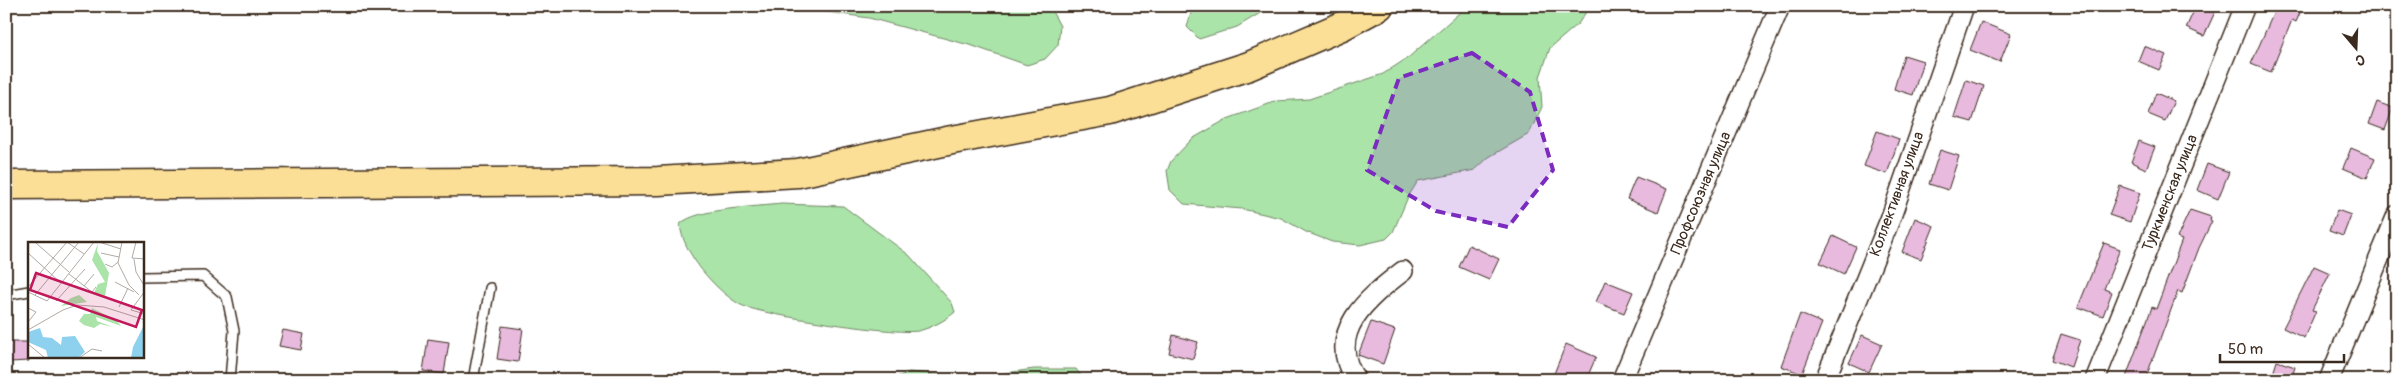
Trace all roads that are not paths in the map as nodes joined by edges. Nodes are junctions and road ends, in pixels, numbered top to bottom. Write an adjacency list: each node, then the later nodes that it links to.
1 (1379, 6): 5 (main road)
2 (1780, 6): 16 (street, Профсоюзная улица)
3 (1964, 6): 12 (street, Коллективная улица)
4 (2245, 6): 17 (street, Туркменская улица)
5 (6, 185)
6 (2397, 215): 18 (street)
7 (1403, 271): 15 (street)
8 (144, 277): 13 (lane)
9 (490, 288): 14 (lane)
10 (28, 291): 11 (lane)
11 (6, 295)
12 (1830, 378)
13 (230, 380)
14 (473, 380)
15 (1356, 380)
16 (1622, 380)
17 (2095, 380)
18 (2330, 380)

